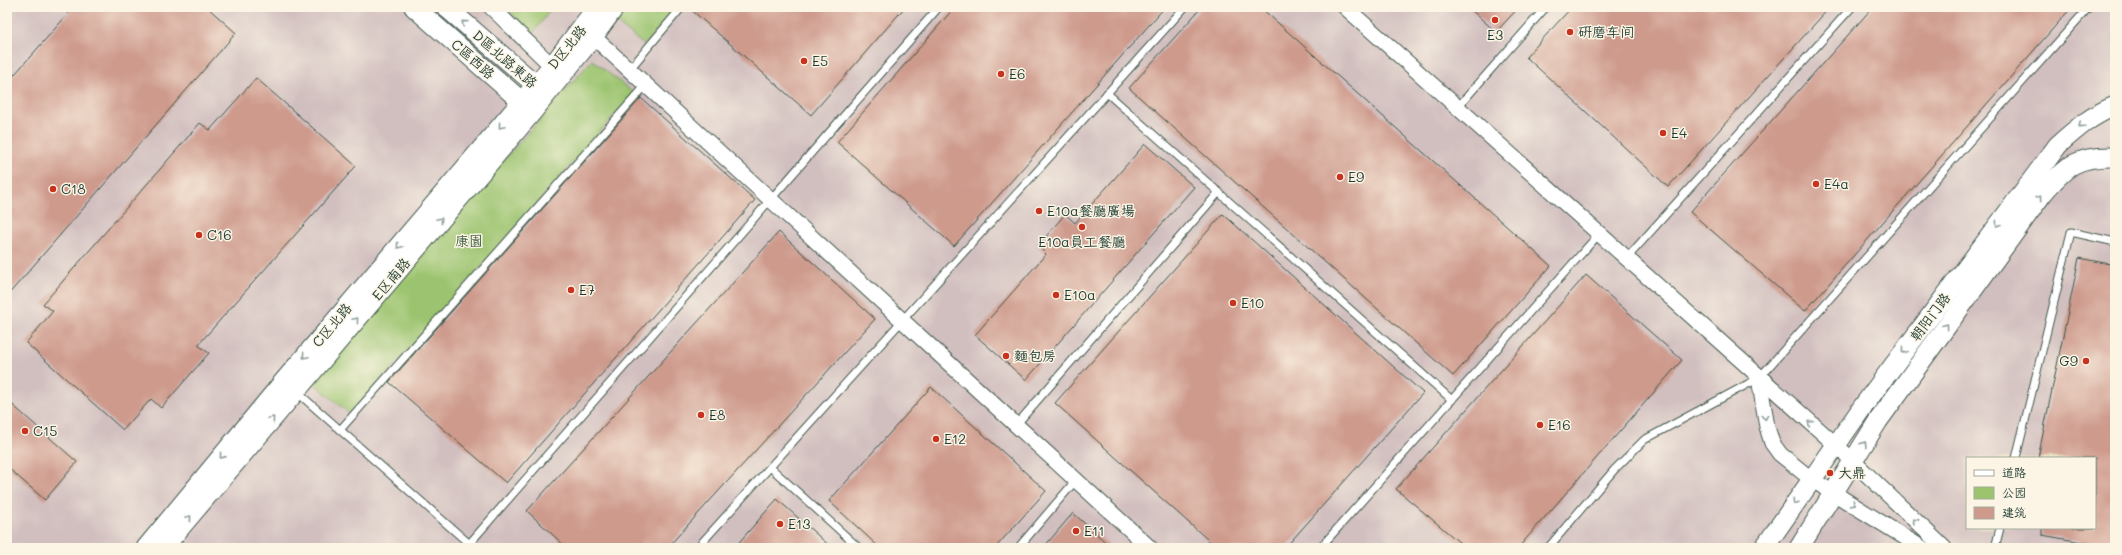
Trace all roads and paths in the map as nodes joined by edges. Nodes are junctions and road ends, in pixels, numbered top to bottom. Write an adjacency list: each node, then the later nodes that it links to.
1 (414, 7): 19 (street, C區西路)
2 (446, 7): 17 (street, D區北路東路, one-way to 2)
3 (491, 7): 14 (street)
4 (597, 7): 13 (street, D区北路)
5 (615, 7): 13 (street)
6 (682, 7): 15 (lane)
7 (939, 7): 25 (lane)
8 (1184, 7): 18 (lane)
9 (1345, 7): 21 (street)
10 (1546, 7): 21 (lane)
11 (1852, 7): 28 (lane)
12 (2089, 7): 30 (lane)
13 (588, 32): 14 (street, D区北路); 15 (street); 17 (street)
14 (552, 66): 17 (street, D区北路)
15 (629, 70): 16 (street)
16 (646, 85): 25 (street); 34 (lane)
17 (541, 90): 19 (street)
18 (1107, 93): 24 (lane); 29 (lane)
19 (527, 106): 31 (street, C区北路)
20 (2115, 106): 22 (street, 朝阳门路, one-way to 22)
21 (1457, 108): 26 (street)
22 (2058, 145): 23 (street); 35 (street, 朝阳门路, one-way to 35)
23 (2115, 156): 37 (street, 朝阳门路, one-way to 23)
24 (1219, 192): 32 (lane); 33 (lane)
25 (770, 200): 29 (street); 43 (lane)
26 (1599, 234): 28 (street); 32 (lane)
27 (2115, 242): 36 (lane)
28 (1626, 259): 30 (street)
29 (902, 320): 33 (street); 38 (lane)
30 (1759, 378): 35 (street, one-way to 30); 39 (street, one-way to 39); 51 (lane)
31 (290, 386): 34 (lane); 44 (street, C区北路, one-way to 44); 45 (street, one-way to 31)
32 (1452, 400): 50 (lane)
33 (1016, 425): 40 (street)
34 (340, 430): 43 (lane)
35 (1836, 445): 37 (street); 39 (street, 朝阳门路)
36 (2016, 457)
37 (1853, 461): 41 (street, 朝阳门路); 55 (street, one-way to 37)
38 (770, 467): 46 (lane); 47 (lane)
39 (1811, 479): 41 (street); 52 (street, 朝阳门路, one-way to 52)
40 (1076, 480): 48 (lane); 49 (street)
41 (1834, 492): 53 (street, 朝阳门路); 54 (street, one-way to 54)
42 (2000, 529): 56 (lane)
43 (472, 546)
44 (146, 548)
45 (163, 548)
46 (697, 548)
47 (859, 548)
48 (1018, 548)
49 (1150, 548)
50 (1320, 548)
51 (1548, 548)
52 (1764, 548)
53 (1799, 548)
54 (1922, 548)
55 (1944, 548)
56 (1995, 548)

